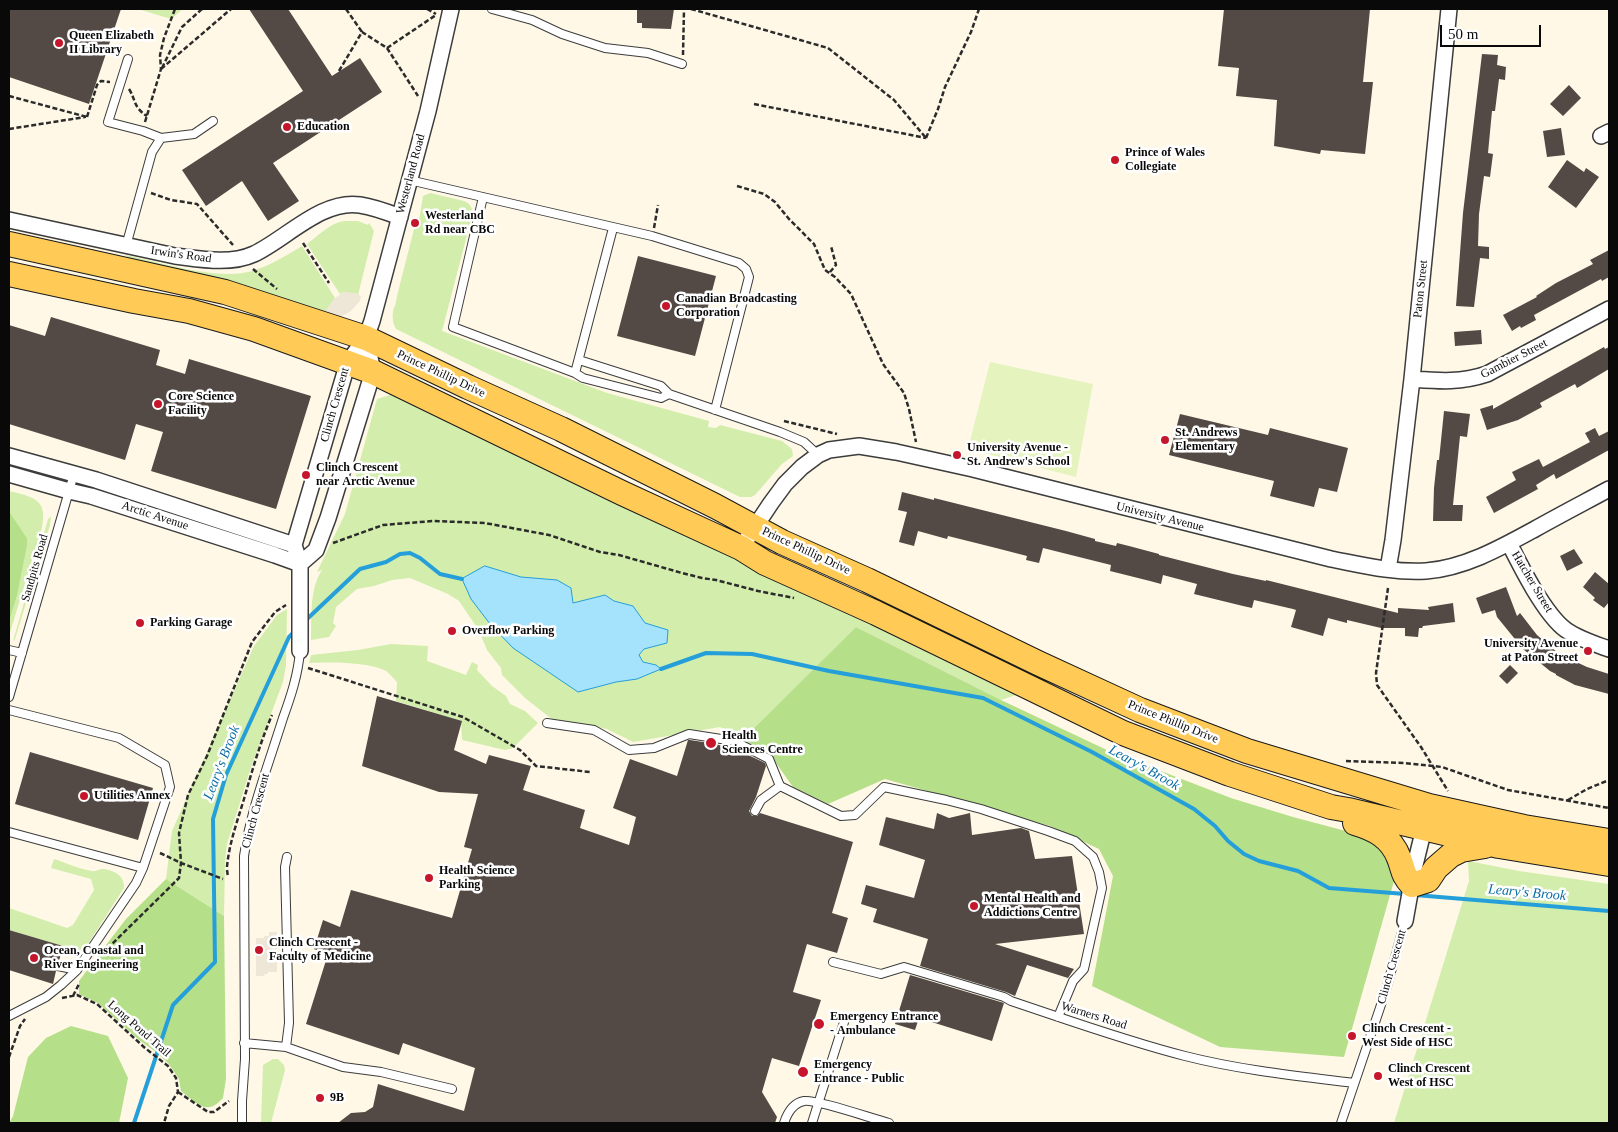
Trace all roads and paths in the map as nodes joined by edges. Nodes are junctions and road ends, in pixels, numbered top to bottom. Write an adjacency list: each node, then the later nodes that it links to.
1 (175, 9): 15 (path)
2 (202, 9): 15 (path)
3 (231, 9): 15 (path)
4 (346, 9): 11 (path)
5 (492, 9): 14 (lane)
6 (684, 9): 14 (path)
7 (691, 9): 24 (path)
8 (979, 9): 24 (path)
9 (1449, 9): 50 (street, Paton Street)
10 (444, 12): 12 (path); 19 (street, Westerland Road)
11 (362, 32): 12 (path); 16 (path)
12 (387, 48): 19 (path)
13 (128, 59): 22 (lane)
14 (682, 64)
15 (162, 69): 22 (path)
16 (339, 71)
17 (9, 96): 21 (path)
18 (754, 104): 24 (path)
19 (428, 111): 25 (street, Westerland Road)
20 (213, 121): 23 (lane)
21 (9, 129)
22 (143, 131): 23 (lane)
23 (161, 138): 36 (lane)
24 (926, 138)
25 (409, 180): 28 (lane); 30 (street, Westerland Road)
26 (736, 186): 40 (path)
27 (150, 193): 38 (path)
28 (483, 197): 32 (lane); 49 (lane)
29 (658, 205): 33 (path)
30 (400, 216): 36 (street, Irwin's Road); 45 (street, Westerland Road)
31 (9, 220): 36 (street, Irwin's Road)
32 (613, 228): 33 (lane); 46 (lane)
33 (652, 236): 52 (lane)
34 (303, 243): 42 (path)
35 (9, 244): 45 (main road, Prince Phillip Drive)
36 (126, 246)
37 (831, 246): 40 (path)
38 (236, 248)
39 (251, 267): 43 (path)
40 (830, 272): 53 (path)
41 (9, 274): 47 (main road)
42 (329, 284)
43 (281, 293)
44 (1609, 309): 50 (street, Gambier Street)
45 (366, 338): 47 (street, Clinch Crescent); 48 (street, Clinch Crescent); 60 (main road, Prince Phillip Drive)
46 (579, 360): 49 (lane); 51 (lane)
47 (348, 362): 48 (main road); 62 (street, Clinch Crescent)
48 (373, 372): 64 (main road); 65 (street, Clinch Crescent)
49 (575, 373): 51 (lane)
50 (1412, 379): 66 (street, Paton Street)
51 (669, 394): 52 (lane)
52 (715, 410): 54 (lane)
53 (916, 442)
54 (818, 455): 60 (street, University Avenue); 66 (street, University Avenue)
55 (9, 456): 57 (street, Arctic Avenue)
56 (9, 474): 59 (street, Arctic Avenue)
57 (74, 474): 59 (lane, Sandpits Road); 62 (street, Arctic Avenue)
58 (1609, 489): 61 (street, University Avenue)
59 (69, 491): 65 (street, Arctic Avenue); 72 (lane, Sandpits Road)
60 (754, 527): 64 (street, University Avenue); 84 (main road, Prince Phillip Drive)
61 (1509, 543): 66 (street, University Avenue); 70 (street, Hatcher Street)
62 (294, 545): 65 (street, Clinch Crescent)
63 (329, 545): 68 (path)
64 (742, 548): 85 (main road)
65 (300, 564): 69 (street, Clinch Crescent)
66 (1388, 569)
67 (1388, 588): 78 (path)
68 (794, 598)
69 (295, 603): 73 (street, Clinch Crescent); 94 (path)
70 (1609, 649)
71 (9, 650): 72 (lane)
72 (22, 653): 74 (lane, Sandpits Road)
73 (300, 658): 79 (path); 113 (lane, Clinch Crescent)
74 (9, 697)
75 (9, 710): 92 (lane)
76 (547, 723): 81 (lane)
77 (1339, 759): 78 (path)
78 (1432, 766): 82 (path); 83 (path)
79 (590, 772)
80 (1609, 780): 83 (path)
81 (780, 786): 87 (lane); 111 (lane)
82 (1451, 792)
83 (1568, 800): 86 (path)
84 (1429, 806): 88 (street, Clinch Crescent); 90 (main road, Prince Phillip Drive)
85 (1332, 807): 88 (main road); 100 (main road)
86 (1609, 808)
87 (755, 811)
88 (1424, 829): 91 (main road); 100 (street, Clinch Crescent)
89 (9, 832): 96 (lane)
90 (1609, 841)
91 (1499, 846): 95 (main road); 100 (main road)
92 (150, 848): 94 (path); 96 (lane)
93 (287, 857): 114 (lane)
94 (181, 863): 99 (path); 102 (path)
95 (1609, 864)
96 (143, 868): 105 (lane)
97 (227, 870): 98 (path)
98 (228, 877)
99 (223, 879)
100 (1412, 885): 101 (street, Clinch Crescent)
101 (1405, 921): 116 (lane, Clinch Crescent)
102 (97, 961)
103 (833, 962): 111 (lane, Warners Road)
104 (58, 966): 105 (lane)
105 (77, 970): 109 (lane)
106 (82, 980): 107 (path)
107 (73, 996): 108 (path); 118 (path, Long Pond Trail)
108 (55, 1000)
109 (9, 1016)
110 (27, 1017): 115 (path)
111 (1058, 1017): 116 (lane, Warners Road)
112 (845, 1019): 120 (lane)
113 (244, 1043): 114 (lane); 122 (lane, Clinch Crescent)
114 (286, 1047): 117 (lane)
115 (9, 1057)
116 (1354, 1083): 126 (lane, Clinch Crescent)
117 (452, 1089)
118 (178, 1092): 119 (path); 121 (path)
119 (229, 1101)
120 (819, 1103): 123 (lane); 124 (lane); 125 (lane)
121 (164, 1123)
122 (242, 1123)
123 (784, 1123)
124 (812, 1123)
125 (888, 1123)
126 (1340, 1123)

